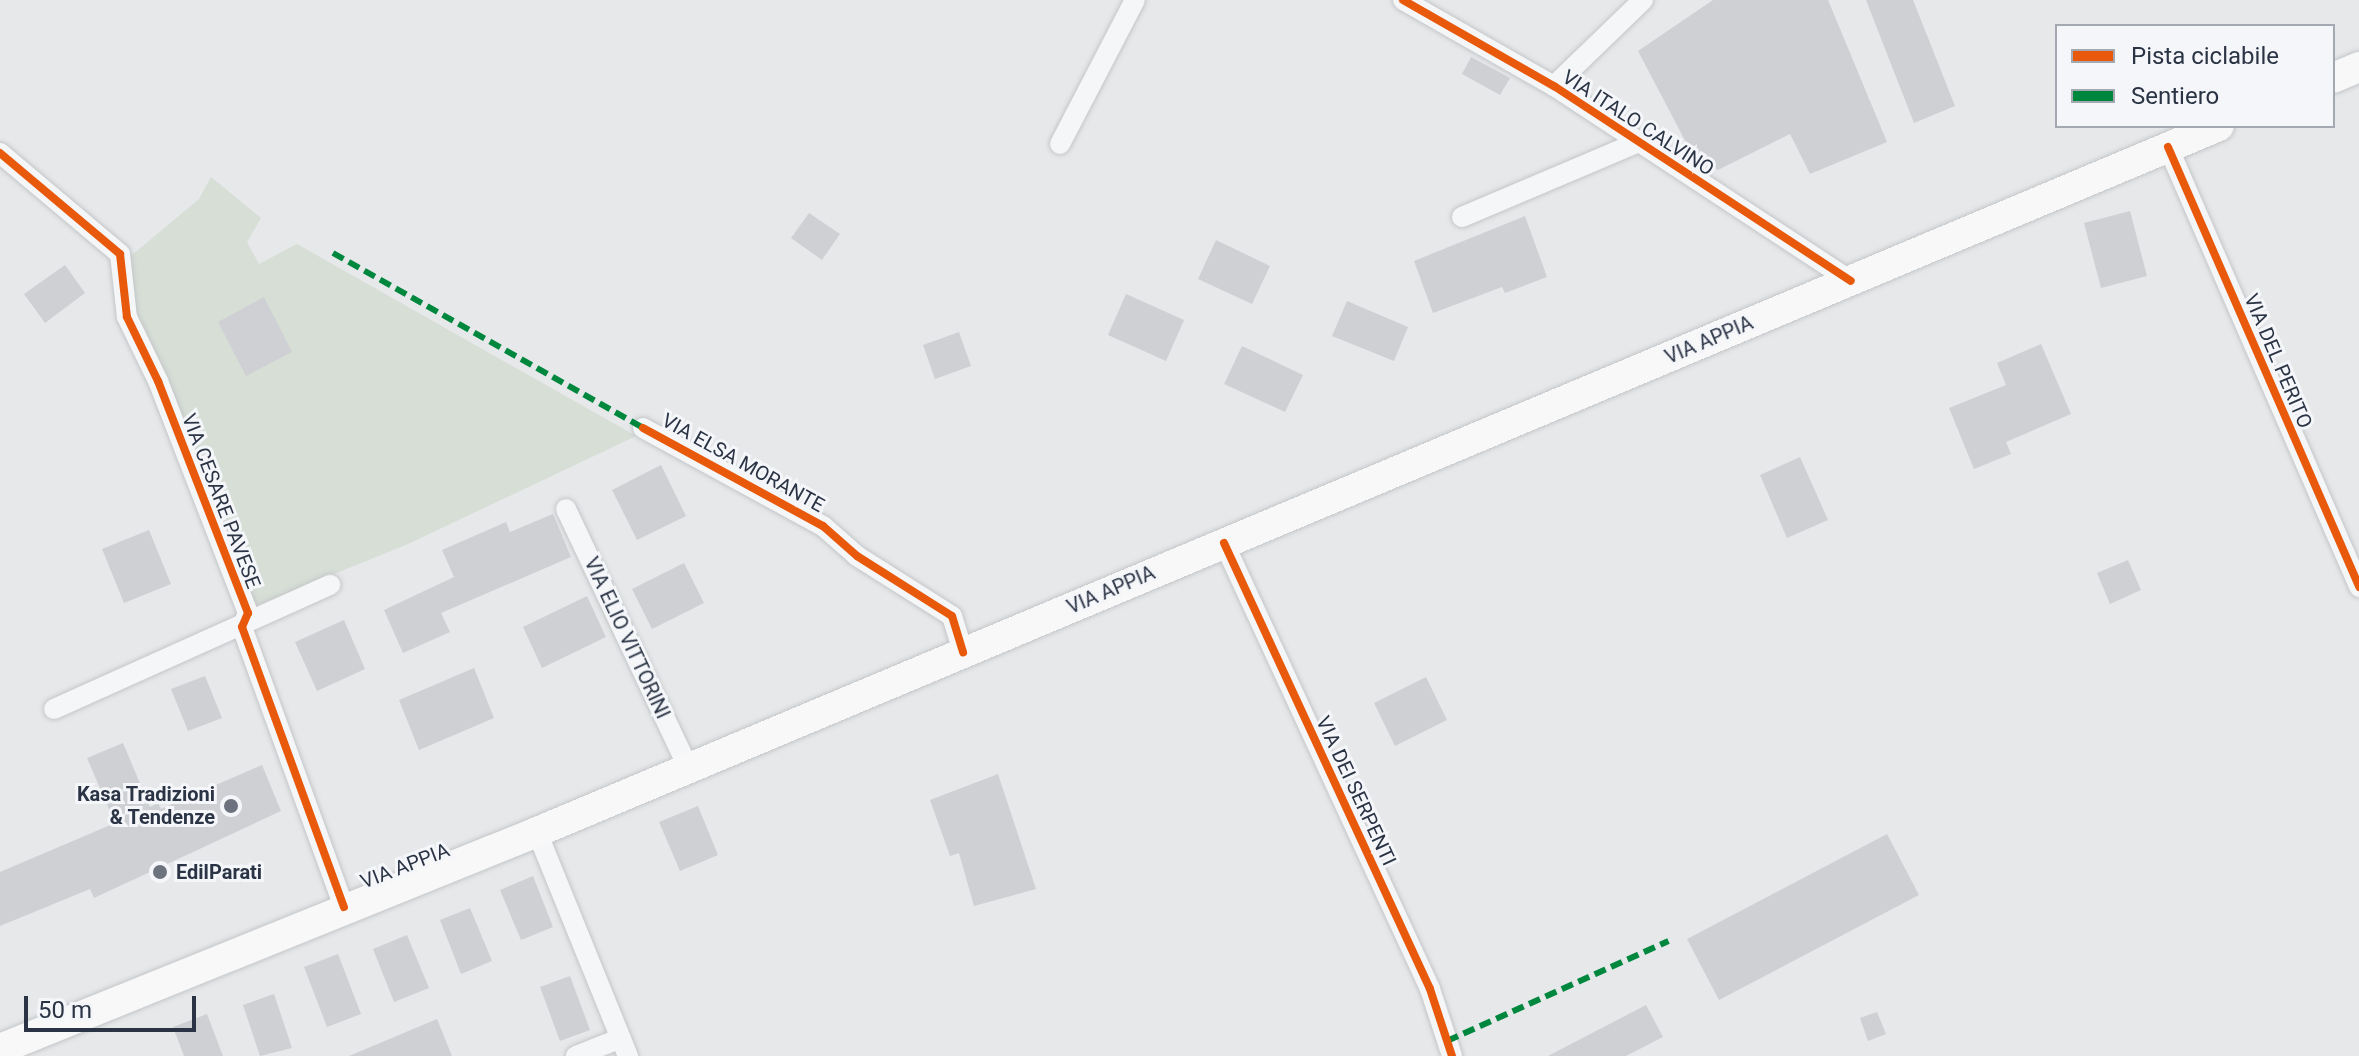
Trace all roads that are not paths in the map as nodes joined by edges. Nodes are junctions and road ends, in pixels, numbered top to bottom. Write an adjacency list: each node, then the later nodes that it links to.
1 (1135, 0): 9 (street)
2 (1403, 0): 6 (street, VIA ITALO CALVINO)
3 (1643, 0): 6 (street)
4 (2359, 67): 5 (main road)
5 (2335, 77)
6 (1554, 86): 8 (street, VIA ITALO CALVINO)
7 (2214, 128): 10 (main road, VIA APPIA)
8 (1639, 142): 12 (street); 13 (street, VIA ITALO CALVINO)
9 (1060, 144)
10 (2168, 147): 13 (main road, VIA APPIA); 18 (street, VIA DEL PERITO)
11 (0, 153): 19 (street, VIA CESARE PAVESE)
12 (1462, 217)
13 (1851, 281): 16 (main road, VIA APPIA)
14 (643, 428): 20 (street, VIA ELSA MORANTE)
15 (566, 509): 22 (street, VIA ELIO VITTORINI)
16 (1224, 543): 20 (main road, VIA APPIA); 28 (street, VIA DEI SERPENTI)
17 (330, 585): 19 (street)
18 (2359, 587)
19 (242, 627): 21 (street); 24 (street, VIA CESARE PAVESE)
20 (963, 652): 22 (main road, VIA APPIA)
21 (54, 709)
22 (688, 767): 23 (main road, VIA APPIA)
23 (537, 832): 24 (main road, VIA APPIA); 25 (street)
24 (344, 907): 26 (main road, VIA APPIA)
25 (624, 1047): 27 (street)
26 (0, 1049)
27 (576, 1056)
28 (1452, 1056)

